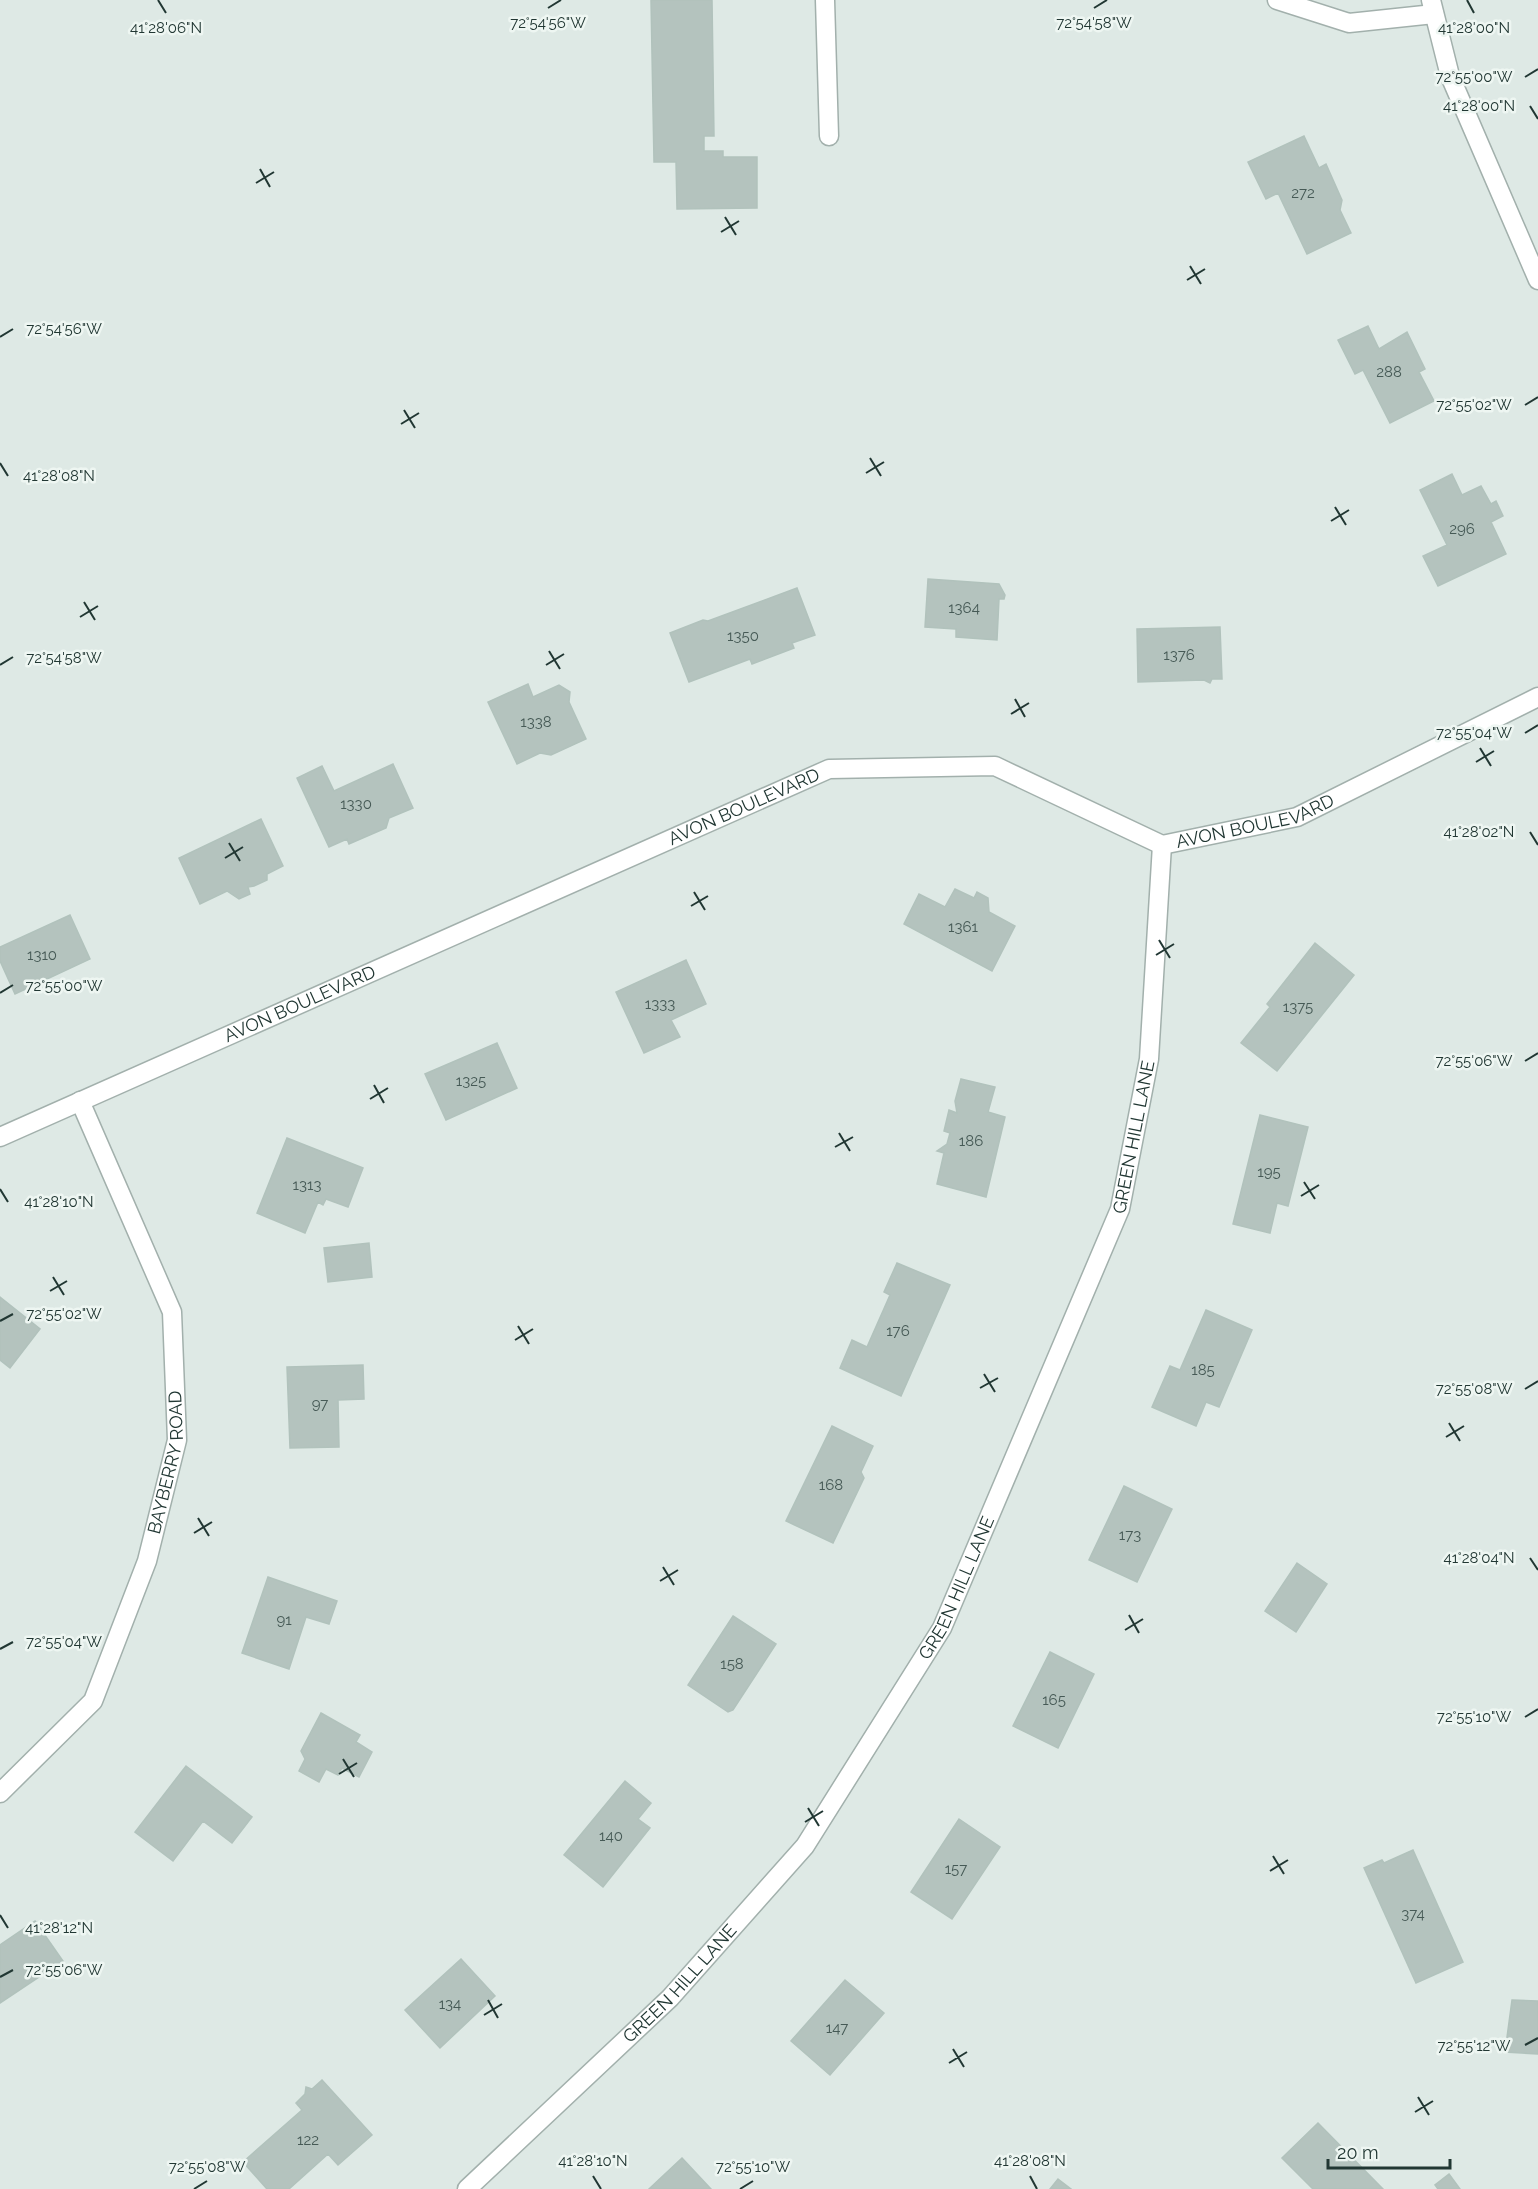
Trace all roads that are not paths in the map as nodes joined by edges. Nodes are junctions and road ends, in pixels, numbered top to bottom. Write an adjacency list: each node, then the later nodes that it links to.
1 (825, 0): 4 (street)
2 (1277, 0): 3 (street)
3 (1432, 7): 5 (street)
4 (829, 136)
5 (1538, 280)
6 (1538, 696): 7 (street, AVON BOULEVARD)
7 (1162, 845): 8 (street, AVON BOULEVARD); 11 (street, GREEN HILL LANE)
8 (80, 1101): 9 (street, AVON BOULEVARD); 10 (street, BAYBERRY ROAD)
9 (0, 1137)
10 (0, 1792)
11 (467, 2189)

